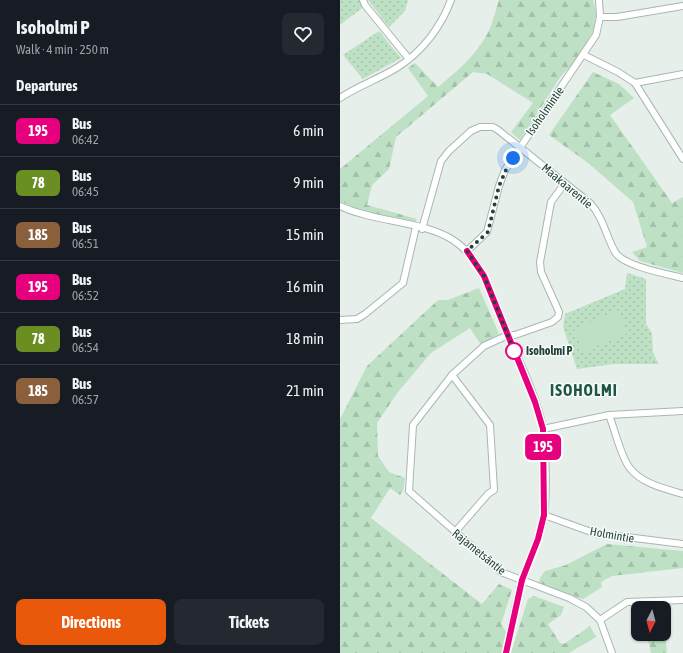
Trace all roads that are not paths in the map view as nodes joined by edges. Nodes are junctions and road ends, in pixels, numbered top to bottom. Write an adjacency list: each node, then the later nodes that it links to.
1 (363, 0): 7 (street)
2 (451, 0): 7 (street)
3 (599, 0): 5 (street, Isoholmintie)
4 (683, 6): 5 (street)
5 (600, 17): 6 (street, Isoholmintie)
6 (584, 55): 9 (street); 11 (street, Isoholmintie)
7 (409, 59): 10 (street)
8 (683, 74): 9 (street)
9 (635, 84): 12 (street)
10 (340, 98)
11 (520, 146): 13 (street, Maakaarentie); 15 (street, Maakaarentie); 16 (street, Isoholmintie)
12 (683, 159)
13 (565, 183): 17 (street, Maakaarentie); 19 (street)
14 (340, 206): 15 (street)
15 (419, 228): 16 (street); 18 (street, Maakaarentie)
16 (467, 251): 19 (street)
17 (683, 278)
18 (340, 320)
19 (508, 336): 20 (street); 23 (street)
20 (452, 375): 26 (street); 26 (street, Rajametsäntie)
21 (683, 411): 22 (street)
22 (609, 415): 23 (street); 24 (street)
23 (543, 429): 25 (street)
24 (683, 494)
25 (544, 515): 27 (street, Holmintie); 28 (street)
26 (455, 532): 28 (street, Rajametsäntie)
27 (683, 544)
28 (522, 580): 30 (street, Rajametsäntie); 31 (street)
29 (683, 600): 30 (street)
30 (600, 620): 32 (street)
31 (506, 653)
32 (612, 653)

